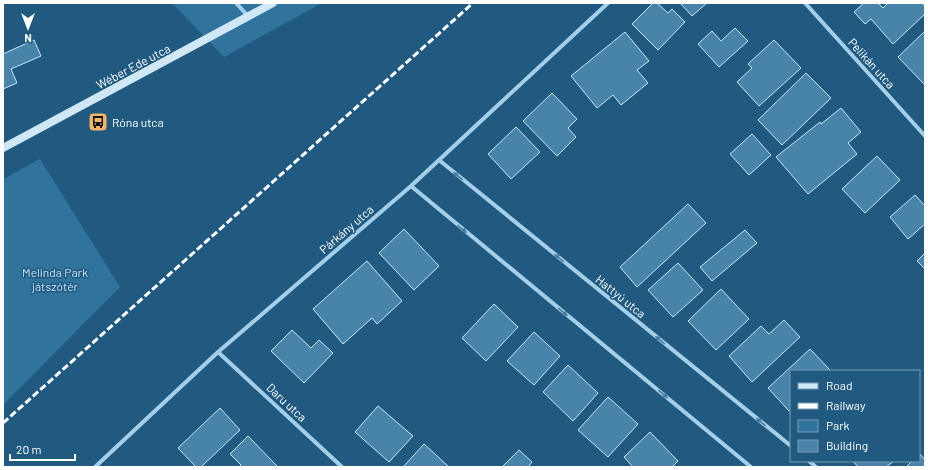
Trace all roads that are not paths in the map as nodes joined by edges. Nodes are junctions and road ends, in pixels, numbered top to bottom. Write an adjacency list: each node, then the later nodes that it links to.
1 (236, 3): 5 (street)
2 (273, 3): 5 (street, Wéber Ede utca)
3 (608, 3): 8 (street, Párkány utca)
4 (805, 3): 6 (street, Pelikán utca)
5 (248, 17): 7 (street, Wéber Ede utca)
6 (925, 136)
7 (3, 148)
8 (439, 160): 9 (street, Párkány utca); 11 (street, Hattyú utca, one-way to 8)
9 (411, 186): 10 (street, Párkány utca); 14 (street, one-way to 14)
10 (218, 352): 12 (street, Párkány utca); 13 (street, Daru utca)
11 (790, 445)
12 (95, 467)
13 (342, 467)
14 (751, 467)

